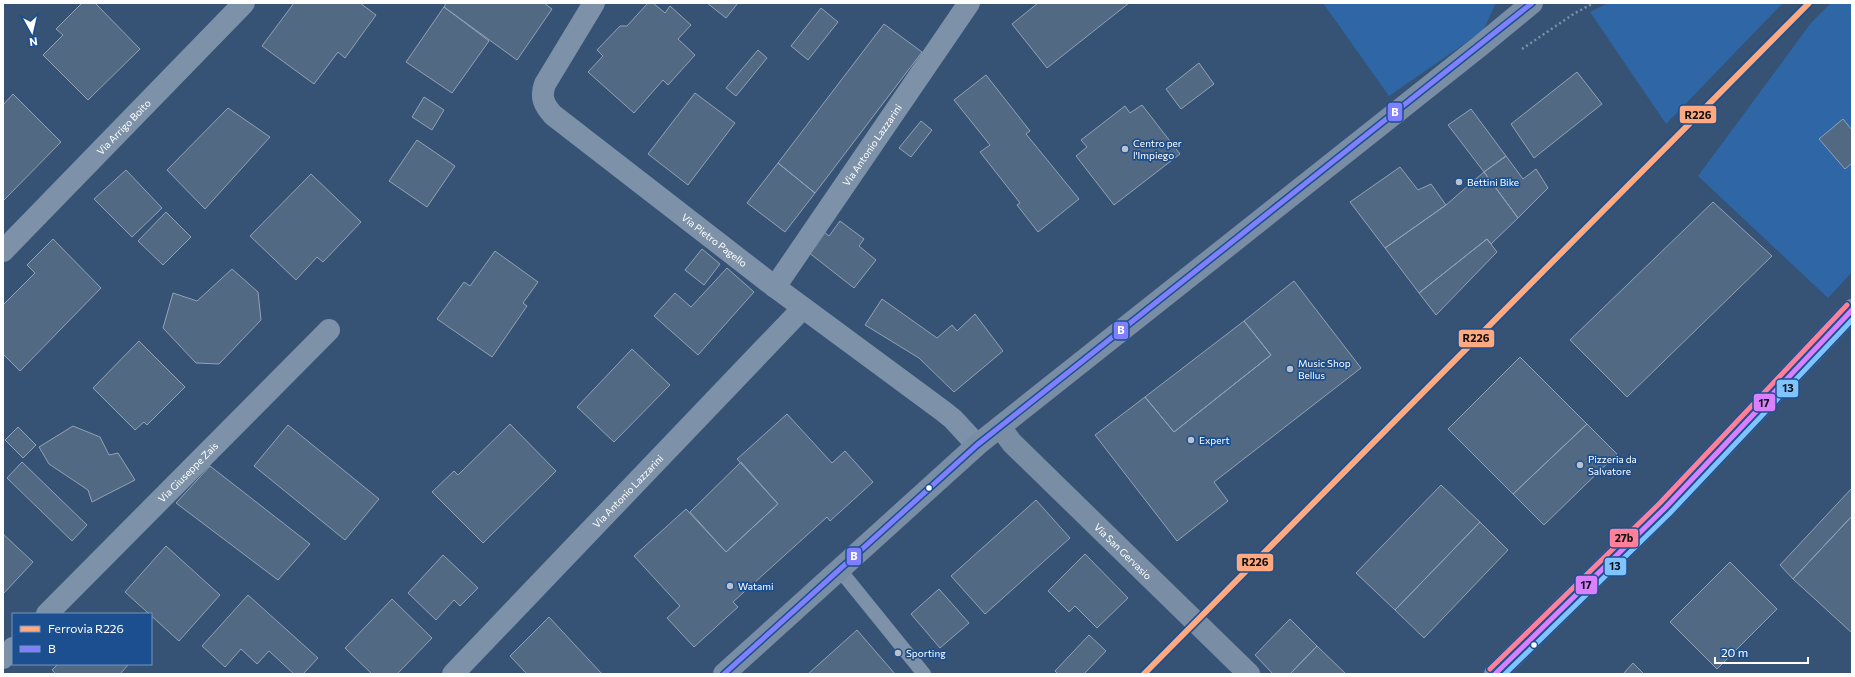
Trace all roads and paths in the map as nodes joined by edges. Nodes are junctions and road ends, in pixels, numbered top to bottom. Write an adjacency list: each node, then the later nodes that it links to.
1 (244, 3): 5 (street, Via Arrigo Boito)
2 (594, 3): 6 (street, Via Pietro Pagello)
3 (969, 3): 6 (street, Via Antonio Lazzarini)
4 (1532, 3): 10 (main road)
5 (3, 251)
6 (775, 287): 7 (street, Via Pietro Pagello)
7 (803, 308): 11 (street, Via Pietro Pagello); 16 (street, Via Antonio Lazzarini)
8 (1852, 310): 20 (main road)
9 (329, 330): 13 (street, Via Giuseppe Zais)
10 (1000, 427): 11 (main road); 19 (main road, Via San Gervasio)
11 (977, 446): 12 (main road)
12 (839, 569): 17 (main road); 18 (lane)
13 (48, 613)
14 (12, 649): 15 (street)
15 (3, 658)
16 (453, 674)
17 (724, 674)
18 (924, 674)
19 (1249, 674)
20 (1495, 674)

